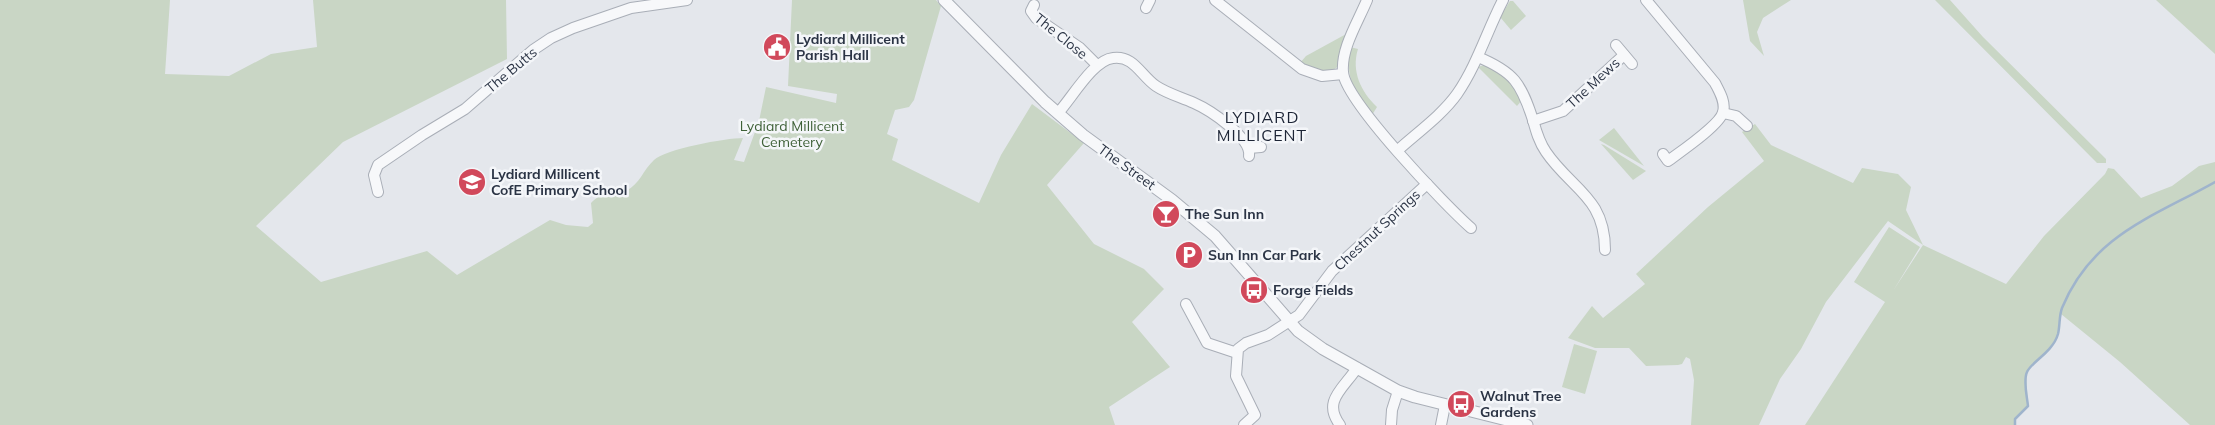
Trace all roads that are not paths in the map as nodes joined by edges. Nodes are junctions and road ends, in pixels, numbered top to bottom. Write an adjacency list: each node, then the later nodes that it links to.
1 (687, 0): 22 (street, The Butts)
2 (944, 0): 15 (street, The Street)
3 (1215, 0): 13 (street)
4 (1367, 0): 13 (street)
5 (1503, 0): 10 (street)
6 (1646, 0): 14 (street)
7 (1034, 5): 12 (street, The Close)
8 (1616, 45): 9 (street, The Mews)
9 (1624, 55): 11 (street, The Mews); 16 (street, The Mews)
10 (1478, 56): 16 (street); 19 (street)
11 (1632, 64)
12 (1097, 65): 15 (street, The Close); 18 (street, The Close)
13 (1343, 74): 19 (street, Chestnut Springs)
14 (1723, 113): 17 (street); 20 (street)
15 (1058, 114): 26 (street, The Street)
16 (1533, 120): 24 (street)
17 (1748, 126)
18 (1261, 148)
19 (1398, 150): 21 (street, Chestnut Springs)
20 (1668, 161)
21 (1427, 184): 23 (street, Chestnut Springs); 26 (street, Chestnut Springs)
22 (378, 192)
23 (1471, 228)
24 (1605, 250)
25 (1186, 304): 27 (street)
26 (1288, 322): 27 (street); 28 (street, The Street)
27 (1236, 353): 31 (street)
28 (1357, 368): 29 (street, The Street); 32 (street)
29 (1398, 391): 30 (street, The Street); 33 (street)
30 (1445, 405): 34 (street); 35 (street, The Street)
31 (1244, 425)
32 (1340, 425)
33 (1391, 425)
34 (1441, 425)
35 (1527, 425)

